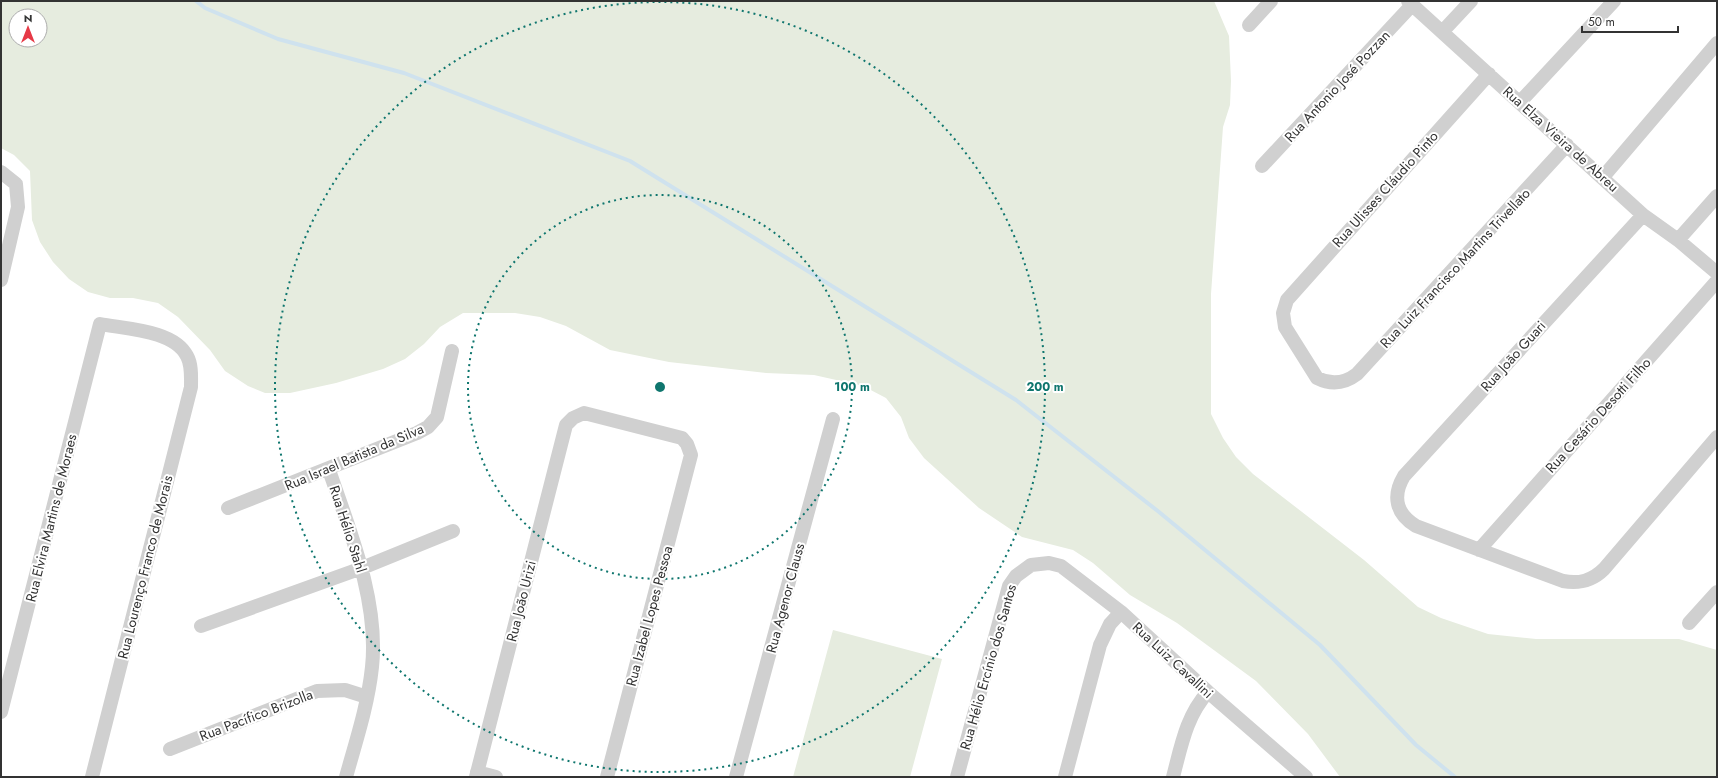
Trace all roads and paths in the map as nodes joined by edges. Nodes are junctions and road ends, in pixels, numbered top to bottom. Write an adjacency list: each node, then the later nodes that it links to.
1 (1271, 1): 5 (street)
2 (1471, 1): 6 (street)
3 (1614, 1): 9 (street)
4 (1410, 3): 6 (street, Rua Elza Vieira de Abreu); 11 (street, Rua Antonio José Pozzan)
5 (1249, 25)
6 (1443, 31): 8 (street, Rua Elza Vieira de Abreu)
7 (1717, 43): 13 (street)
8 (1489, 74): 9 (street, Rua Elza Vieira de Abreu); 22 (street, Rua Ulisses Cláudio Pinto)
9 (1520, 102): 10 (street, Rua Elza Vieira de Abreu)
10 (1567, 145): 13 (street, Rua Elza Vieira de Abreu); 22 (street, Rua Luiz Francisco Martins Trivellato)
11 (1262, 166)
12 (1, 172): 18 (street)
13 (1602, 177): 15 (street, Rua Elza Vieira de Abreu)
14 (1717, 196): 16 (street)
15 (1643, 215): 16 (street, Rua Elza Vieira de Abreu); 29 (street, Rua João Guari)
16 (1678, 240): 17 (street, Rua Elza Vieira de Abreu)
17 (1717, 274)
18 (1, 280)
19 (1717, 281): 29 (street, Rua Cesário Desotti Filho)
20 (100, 324): 38 (street, Rua Elvira Martins de Moraes); 42 (street, Rua Lourenço Franco de Morais)
21 (452, 351): 26 (street, Rua Israel Batista da Silva)
22 (1338, 383)
23 (833, 419): 46 (street, Rua Agenor Clauss)
24 (566, 425): 41 (street, Rua João Urizi); 45 (street, Rua Izabel Lopes Pessoa)
25 (1717, 437): 29 (street)
26 (329, 470): 27 (street, Rua Israel Batista da Silva); 31 (street, Rua Hélio Stahl)
27 (228, 508)
28 (453, 530): 31 (street)
29 (1479, 550)
30 (1031, 565): 33 (street, Rua Luiz Cavallini); 47 (street, Rua Hélio Ercínio dos Santos)
31 (362, 568): 35 (street); 37 (street, Rua Hélio Stahl)
32 (1717, 592): 34 (street)
33 (1121, 612): 36 (street, Rua Luiz Cavallini); 48 (street)
34 (1689, 623)
35 (201, 626)
36 (1208, 692): 40 (street, Rua Luiz Cavallini); 49 (street)
37 (367, 697): 39 (street, Rua Pacífico Brizolla); 43 (street, Rua Hélio Stahl)
38 (1, 712)
39 (170, 749)
40 (1290, 772): 50 (street, Rua Luiz Cavallini)
41 (477, 774): 44 (street)
42 (92, 777)
43 (346, 777)
44 (496, 777)
45 (607, 777)
46 (736, 777)
47 (957, 777)
48 (1065, 777)
49 (1173, 777)
50 (1306, 777)

